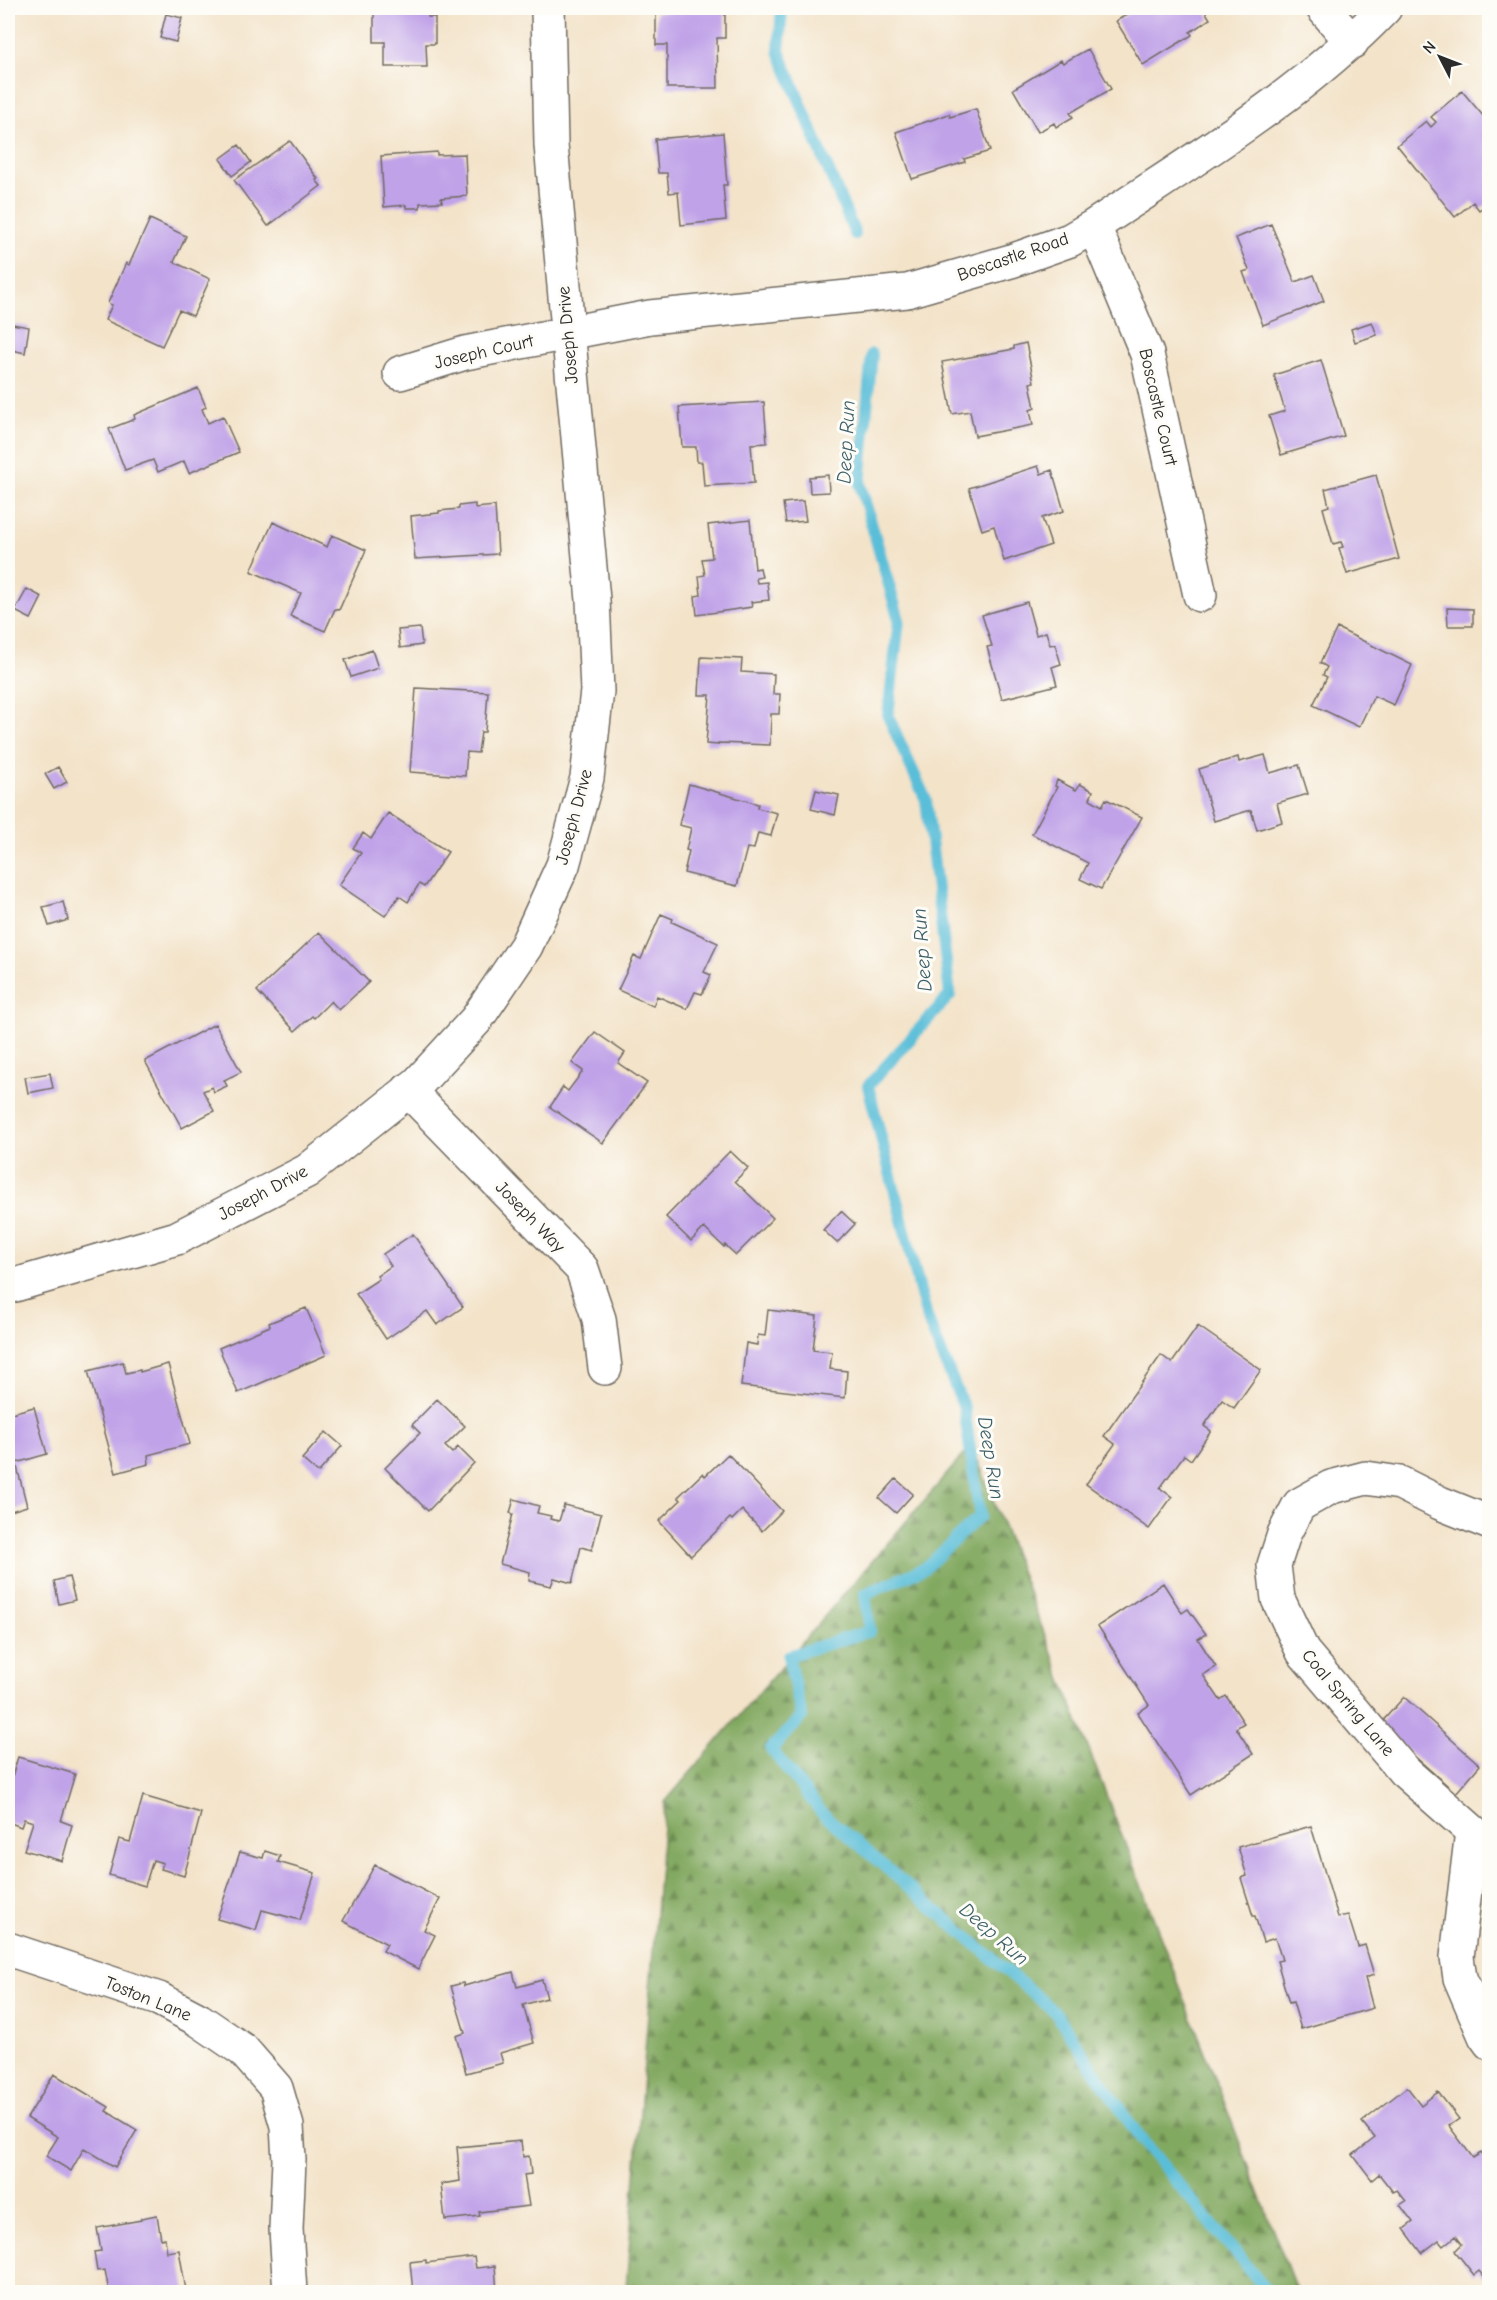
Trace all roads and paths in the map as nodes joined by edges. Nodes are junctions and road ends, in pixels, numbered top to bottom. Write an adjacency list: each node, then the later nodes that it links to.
1 (548, 8): 6 (street, Joseph Drive)
2 (1323, 8): 4 (street)
3 (1385, 8): 4 (street, Boscastle Road)
4 (1352, 42): 5 (street, Boscastle Road)
5 (1094, 226): 6 (street, Boscastle Road); 8 (street, Boscastle Court)
6 (568, 333): 7 (street, Joseph Court); 9 (street, Joseph Drive)
7 (400, 374)
8 (1200, 595)
9 (408, 1090): 10 (street, Joseph Drive); 11 (street, Joseph Way)
10 (8, 1287)
11 (605, 1368)
12 (1490, 1523): 13 (street, Coal Spring Lane)
13 (1481, 1828): 15 (street, Coal Spring Lane)
14 (8, 1949): 16 (street, Toston Lane)
15 (1490, 2043)
16 (290, 2292)

